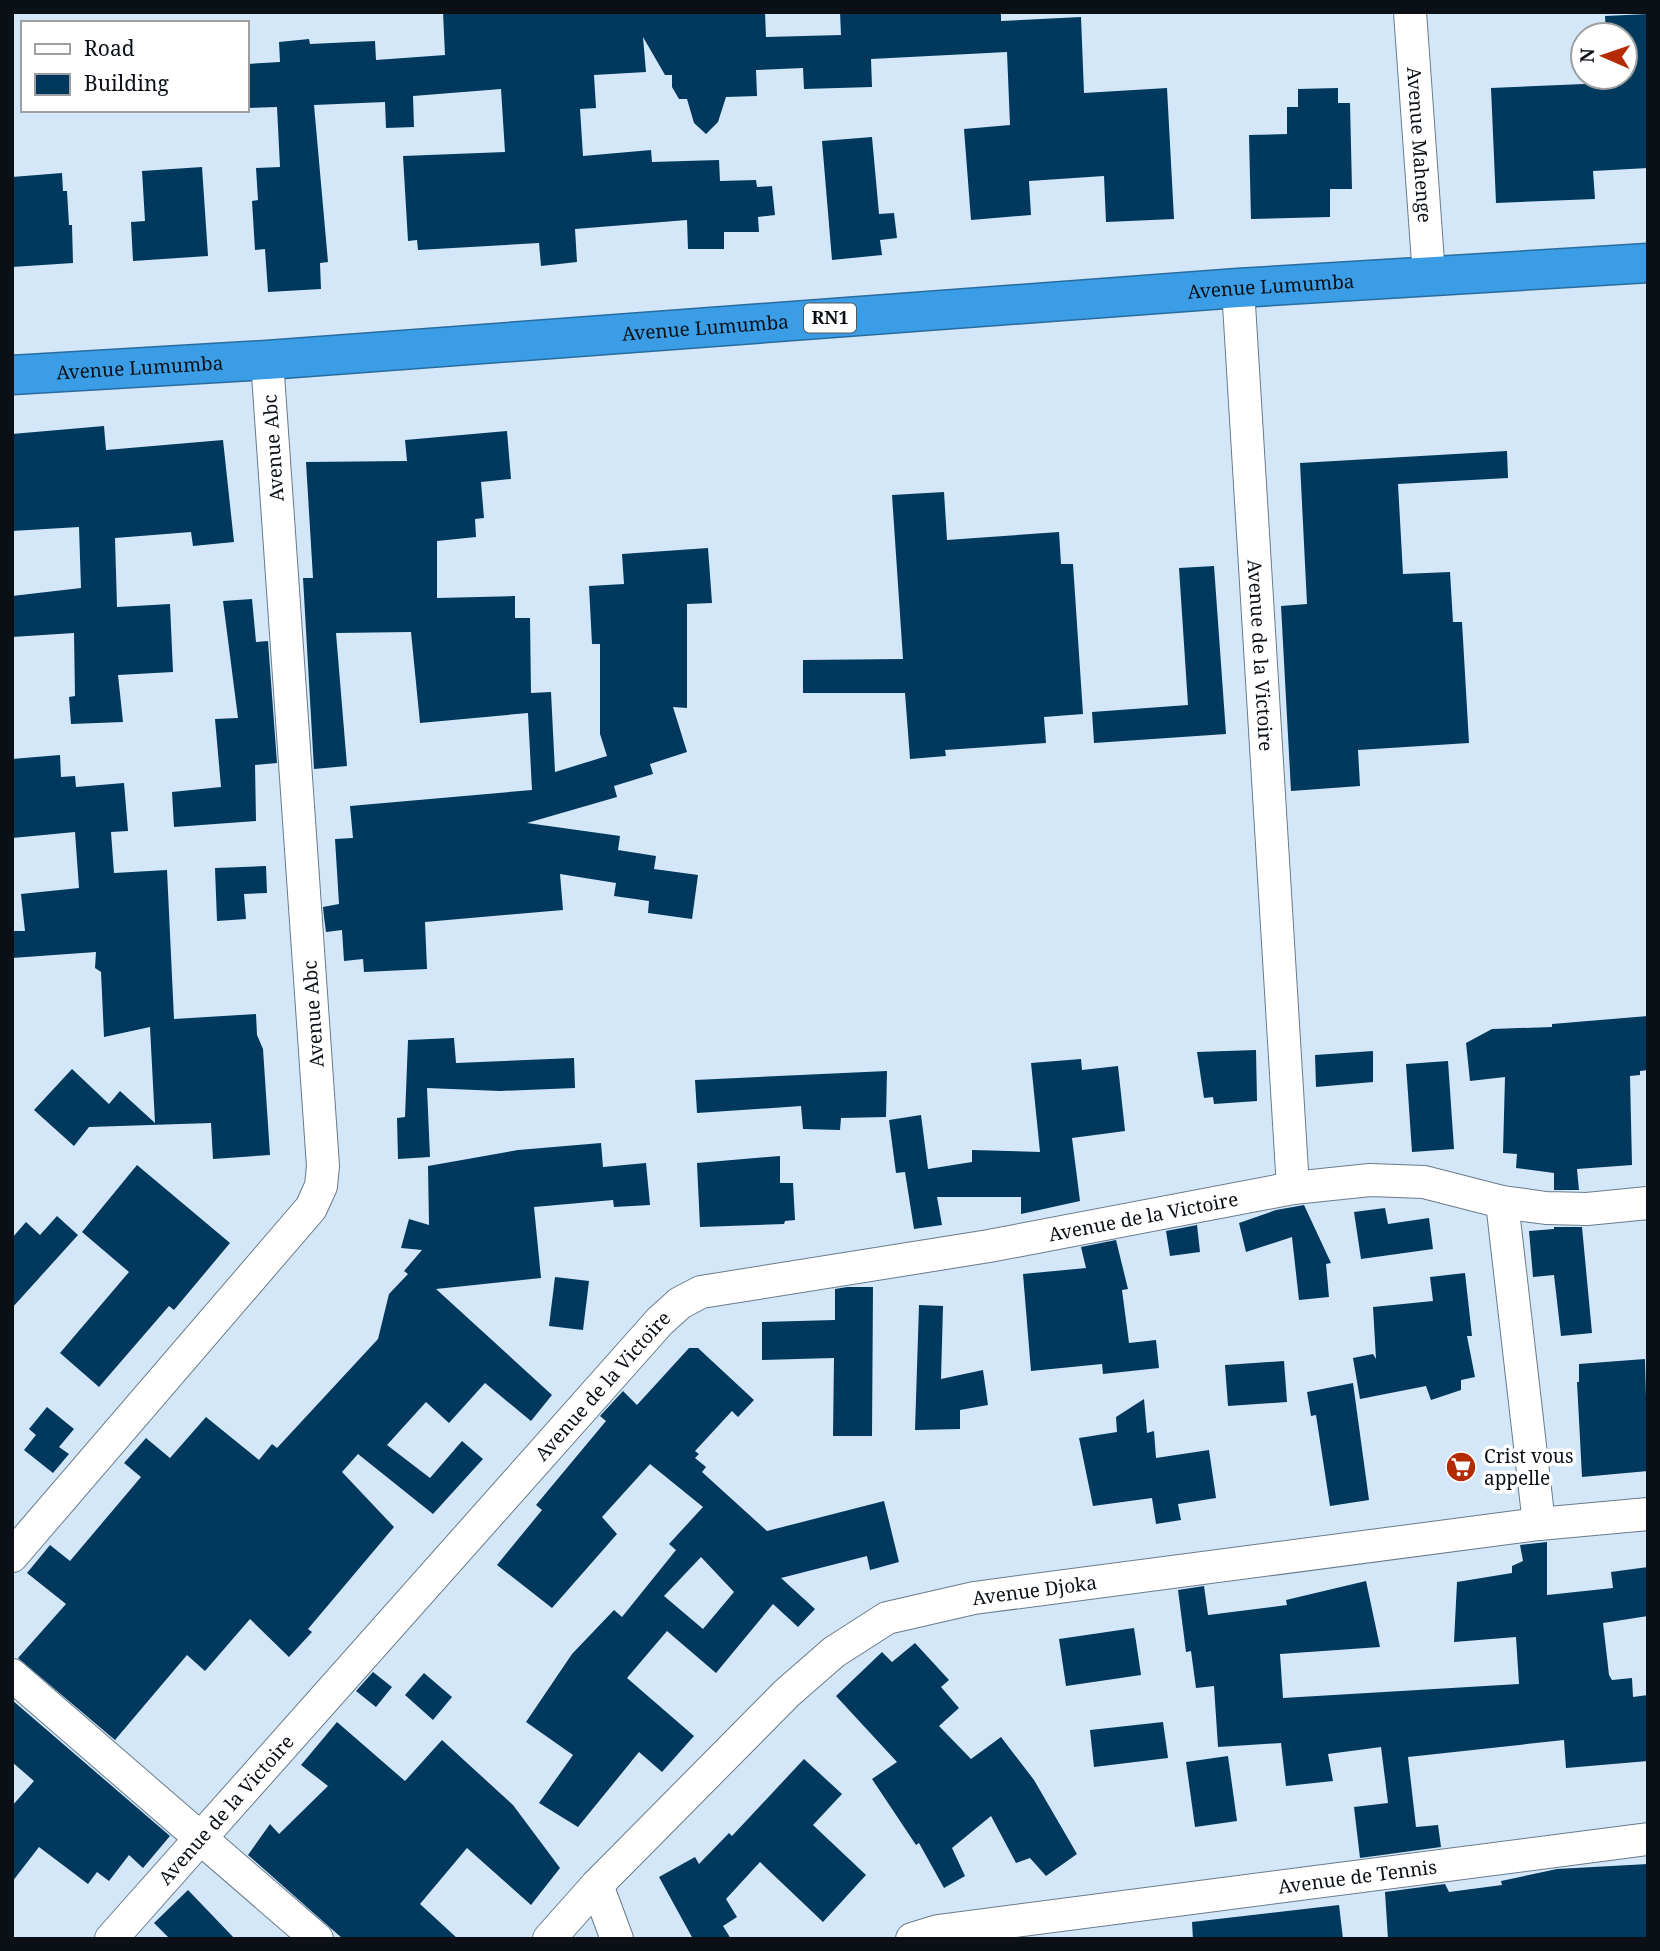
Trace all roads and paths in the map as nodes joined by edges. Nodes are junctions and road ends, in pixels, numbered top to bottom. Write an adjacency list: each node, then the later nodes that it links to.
1 (1410, 12): 3 (street, Avenue Mahenge)
2 (1648, 263): 3 (highway, Avenue Lumumba / RN1)
3 (1429, 276): 4 (highway, Avenue Lumumba / RN1)
4 (1238, 288): 5 (highway, Avenue Lumumba / RN1); 7 (street, Avenue de la Victoire)
5 (267, 360): 6 (highway, Avenue Lumumba / RN1); 12 (street, Avenue Abc)
6 (12, 375)
7 (1293, 1188): 8 (street, Avenue de la Victoire); 14 (street, Avenue de la Victoire)
8 (1502, 1202): 9 (street, Avenue de la Victoire); 11 (street)
9 (1648, 1203)
10 (1648, 1514): 11 (street, Avenue Djoka)
11 (1539, 1524): 16 (street, Avenue Djoka)
12 (12, 1556)
13 (12, 1675): 14 (street)
14 (199, 1837): 18 (street, Avenue de la Victoire); 19 (street)
15 (1648, 1839): 17 (street, Avenue de Tennis)
16 (597, 1885): 20 (street, Avenue Djoka); 21 (street)
17 (1069, 1928): 22 (street, Avenue de Tennis)
18 (111, 1939)
19 (317, 1939)
20 (549, 1939)
21 (617, 1939)
22 (912, 1939)

